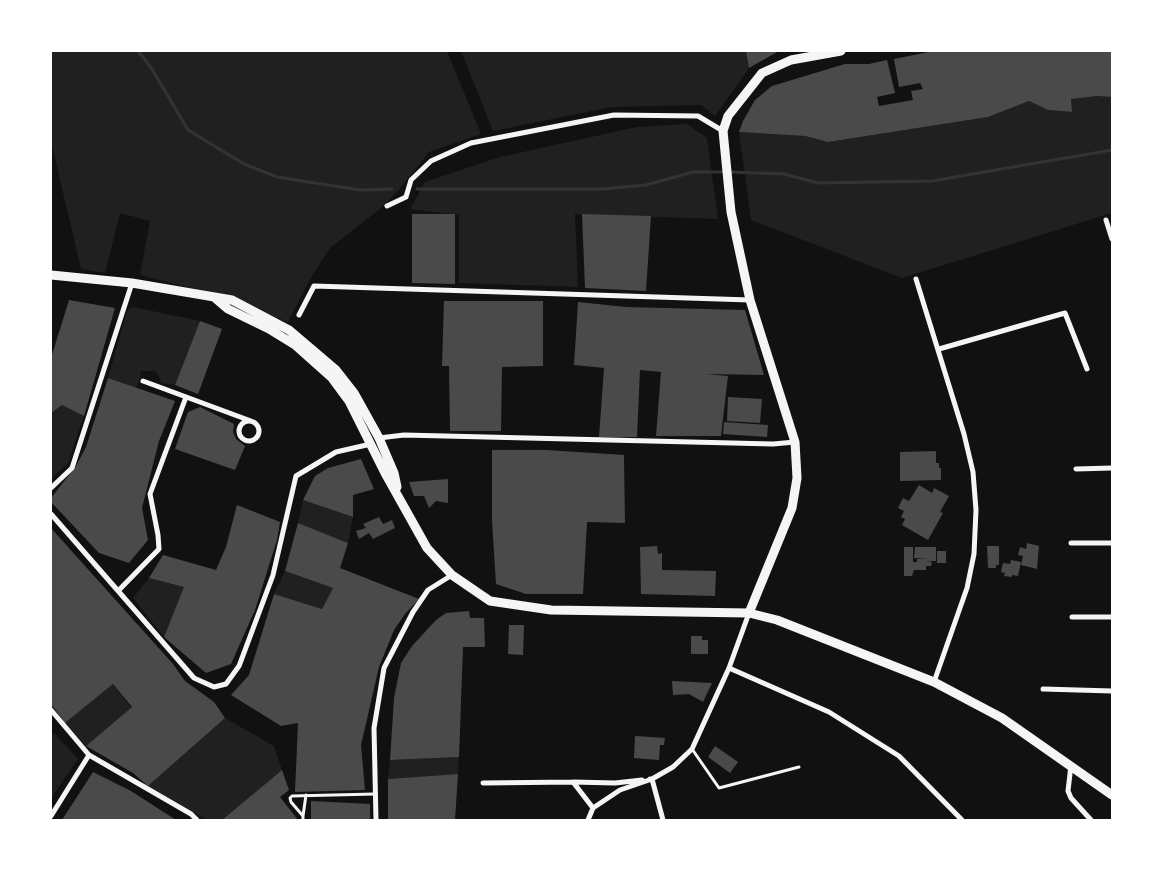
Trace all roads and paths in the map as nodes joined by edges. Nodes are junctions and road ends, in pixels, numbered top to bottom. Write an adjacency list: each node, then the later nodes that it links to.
1 (841, 51): 2 (main road)
2 (723, 131): 3 (street); 10 (main road)
3 (387, 206)
4 (1106, 220): 5 (street)
5 (1112, 239)
6 (51, 275): 8 (main road)
7 (916, 279): 12 (street)
8 (132, 283): 9 (main road); 22 (street)
9 (214, 297): 17 (main road); 19 (main road)
10 (750, 300): 11 (street); 18 (main road)
11 (299, 315)
12 (939, 349): 13 (street); 33 (street)
13 (1086, 369)
14 (142, 381): 15 (street)
15 (186, 397): 16 (street); 28 (street)
16 (251, 421): 16 (street)
17 (379, 438): 18 (street); 23 (main road)
18 (795, 442): 29 (main road)
19 (371, 444): 23 (main road); 28 (street)
20 (1112, 468): 21 (street)
21 (1076, 469)
22 (51, 488)
23 (398, 493): 27 (main road)
24 (51, 514): 28 (street)
25 (1071, 543): 26 (street)
26 (1112, 543)
27 (452, 575): 29 (main road); 45 (street)
28 (119, 590)
29 (749, 613): 32 (street); 33 (main road)
30 (1072, 617): 31 (street)
31 (1112, 617)
32 (729, 668): 37 (street); 54 (street)
33 (934, 682): 39 (main road)
34 (1043, 689): 35 (street)
35 (1112, 691)
36 (51, 710): 38 (street)
37 (692, 748): 40 (lane); 41 (street)
38 (89, 754): 48 (street); 50 (street)
39 (1071, 765): 44 (main road); 55 (street)
40 (799, 767)
41 (652, 779): 42 (street); 47 (street); 53 (street)
42 (573, 782): 43 (street); 47 (street)
43 (483, 783)
44 (1110, 793)
45 (375, 794): 46 (lane); 51 (street)
46 (306, 795): 49 (lane); 49 (lane)
47 (593, 808): 52 (street)
48 (51, 816)
49 (303, 818)
50 (197, 820)
51 (376, 820)
52 (588, 820)
53 (663, 820)
54 (962, 820)
55 (1091, 820)

